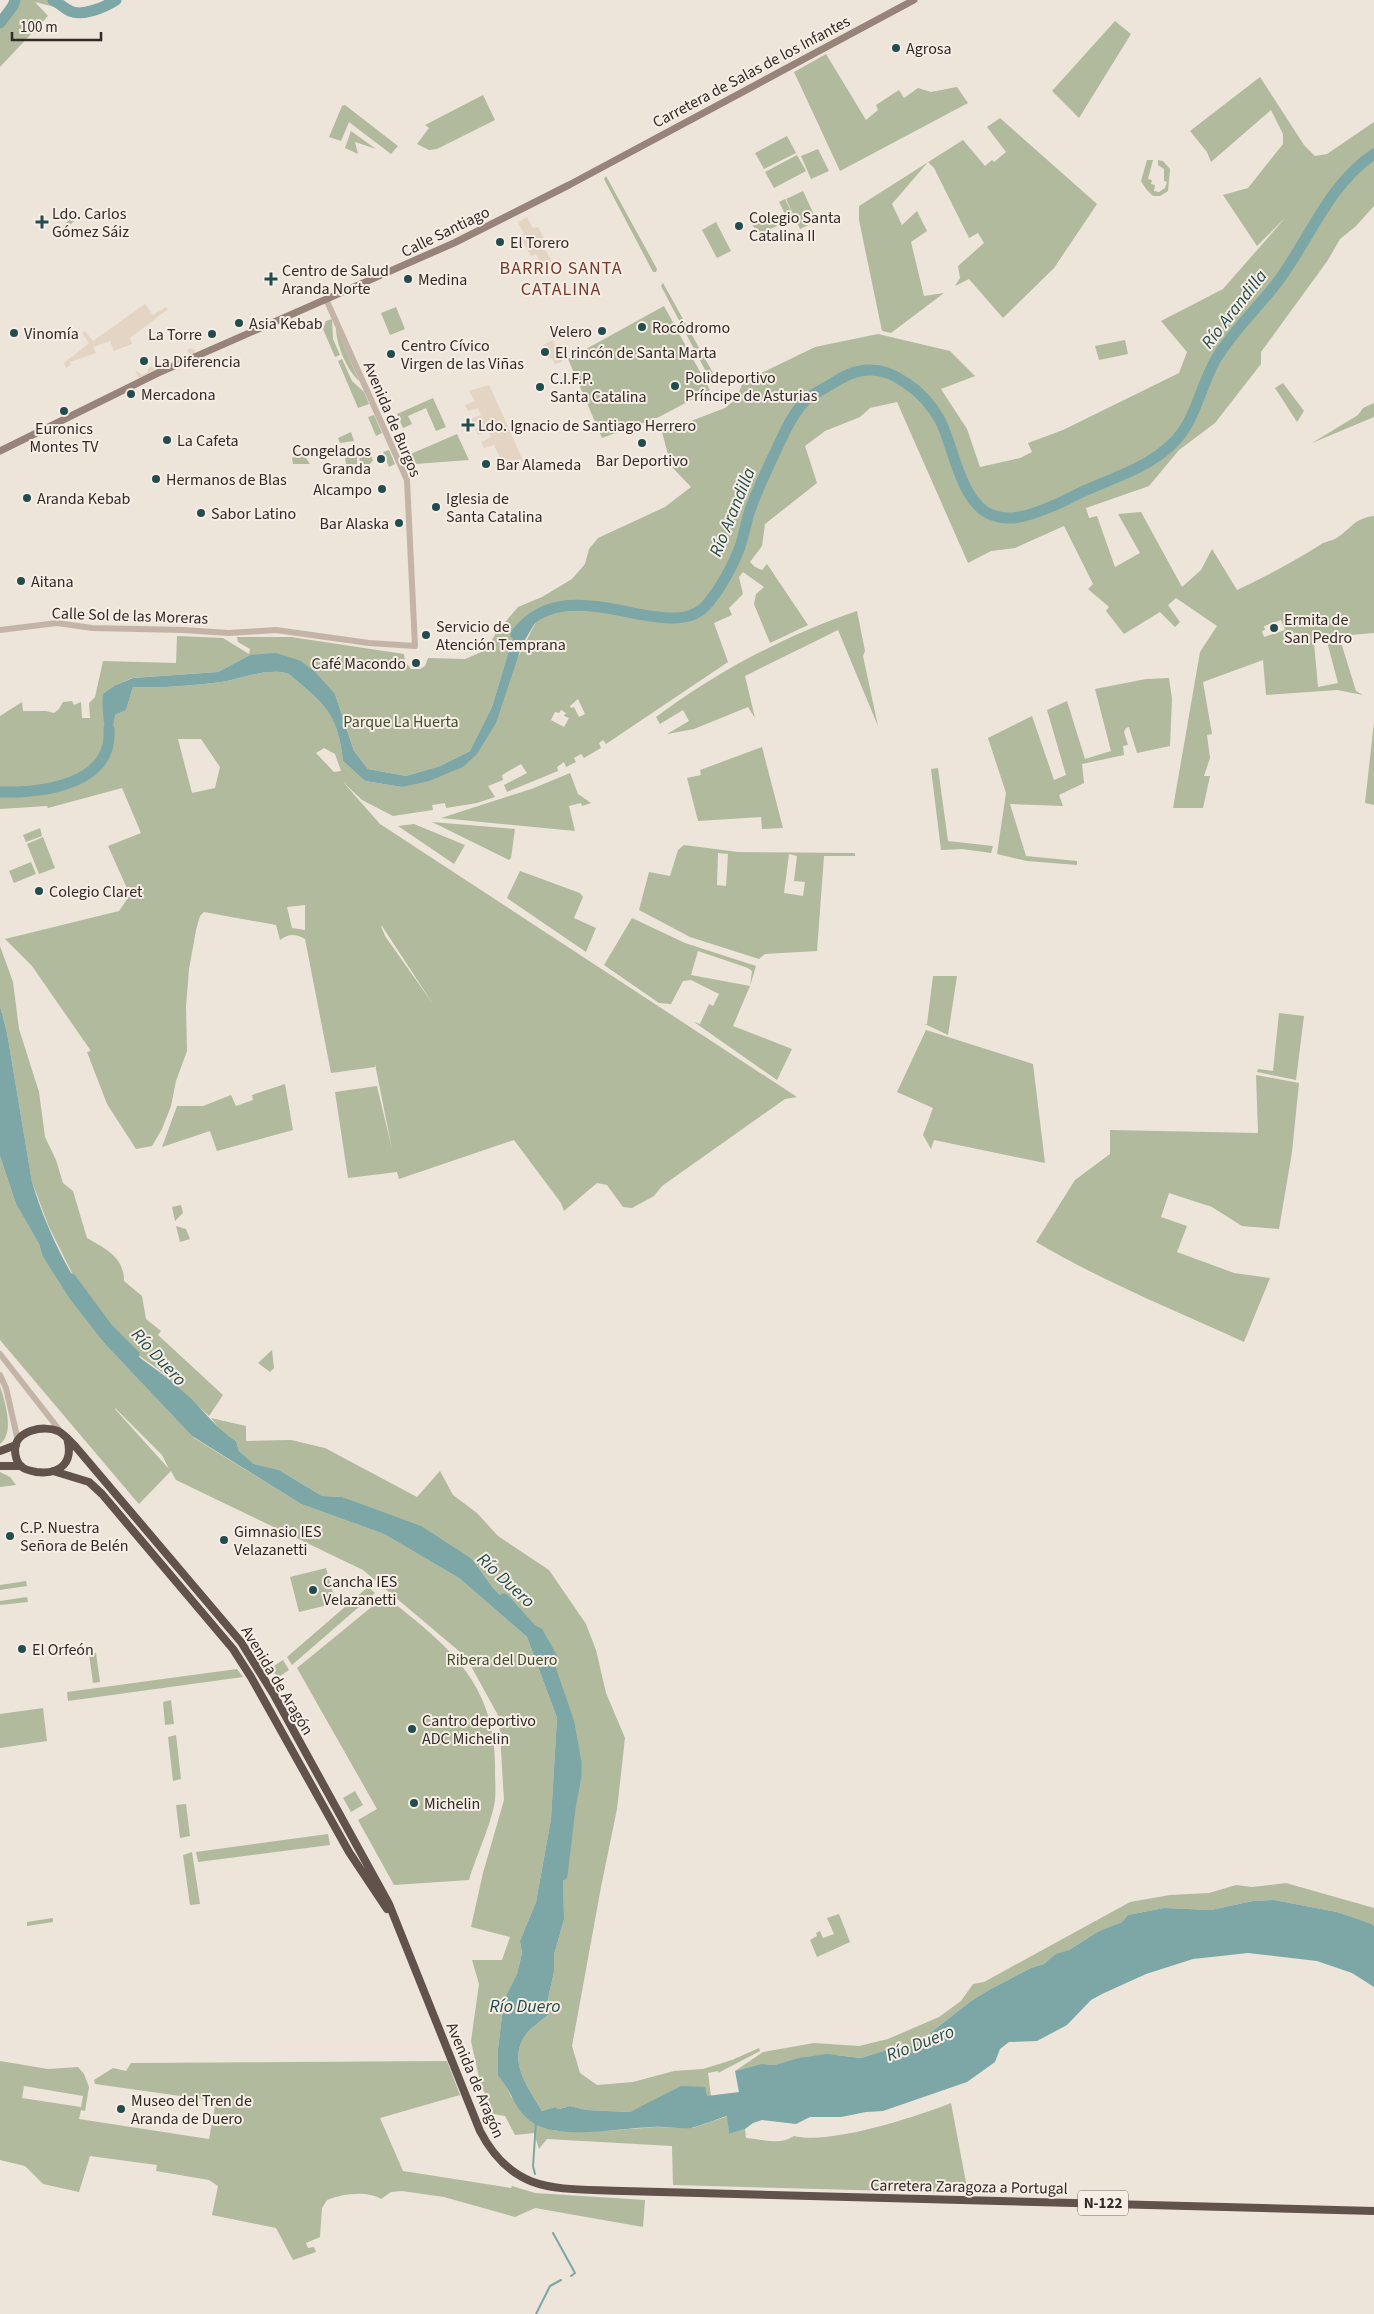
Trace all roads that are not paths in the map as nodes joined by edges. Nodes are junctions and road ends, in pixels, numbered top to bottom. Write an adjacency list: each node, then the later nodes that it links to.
1 (914, 0): 2 (main road, Carretera de Salas de los Infantes)
2 (602, 166): 3 (main road, Calle Santiago)
3 (326, 299): 4 (main road, Calle Santiago); 6 (street, Avenida de Burgos)
4 (0, 451)
5 (0, 630): 6 (street, Calle Sol de las Moreras)
6 (415, 646)
7 (0, 1354): 10 (street)
8 (0, 1375): 9 (street)
9 (13, 1422): 11 (street); 11 (street)
10 (64, 1435): 11 (highway); 15 (highway); 16 (highway, Avenida de Aragón)
11 (14, 1444): 12 (highway); 14 (highway)
12 (0, 1451)
13 (0, 1466): 14 (highway)
14 (20, 1466): 15 (highway)
15 (53, 1471): 16 (highway, Avenida de Aragón)
16 (406, 1942): 17 (highway, Avenida de Aragón)
17 (623, 2191): 18 (highway, Carretera Zaragoza a Portugal / N-122)
18 (1374, 2211)

